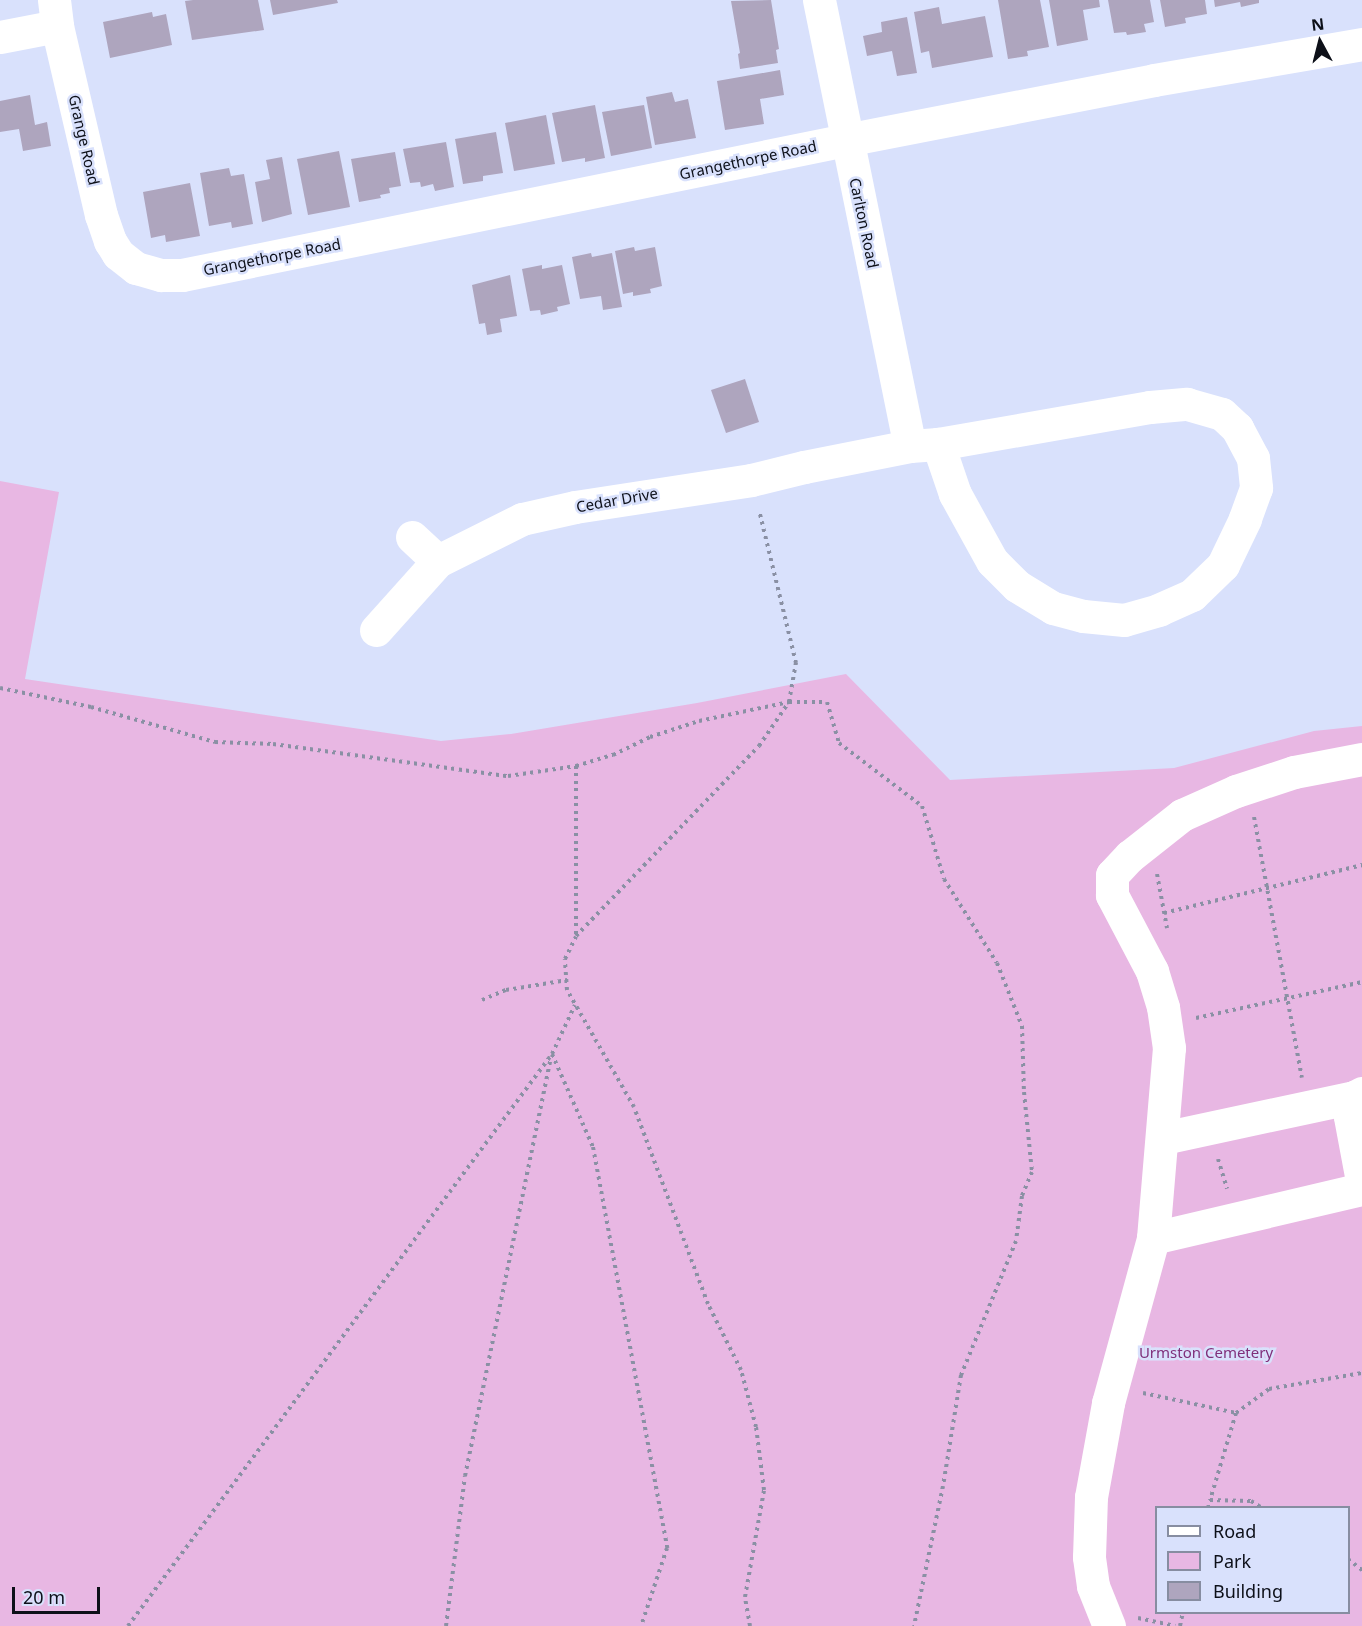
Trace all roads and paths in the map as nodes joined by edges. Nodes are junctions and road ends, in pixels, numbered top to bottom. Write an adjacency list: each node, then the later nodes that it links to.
1 (819, 0): 5 (street, Carlton Road)
2 (56, 13): 3 (street); 6 (street, Grange Road)
3 (0, 37)
4 (1362, 44): 5 (street, Grangethorpe Road)
5 (846, 140): 6 (street, Grangethorpe Road); 7 (street, Carlton Road)
6 (136, 268)
7 (924, 445): 7 (street, Carlton Road); 8 (street, Cedar Drive)
8 (751, 480): 10 (street, Cedar Drive); 13 (path)
9 (412, 537): 10 (street)
10 (438, 561): 11 (street, Cedar Drive)
11 (376, 630)
12 (0, 688): 15 (path)
13 (789, 702): 15 (path); 20 (path); 48 (path)
14 (1362, 759): 16 (street)
15 (576, 766): 20 (path)
16 (1248, 787): 18 (path); 26 (street)
17 (1362, 865): 18 (path)
18 (1268, 888): 19 (path); 23 (path)
19 (1164, 913)
20 (576, 936): 21 (path)
21 (567, 980): 24 (path); 25 (path)
22 (1362, 982): 23 (path)
23 (1289, 997): 26 (path); 28 (path)
24 (482, 1000)
25 (575, 1004): 27 (path); 47 (path)
26 (1166, 1025): 31 (street)
27 (552, 1054): 44 (path); 45 (path); 46 (path)
28 (1303, 1080)
29 (1358, 1095): 30 (street); 32 (street)
30 (1210, 1128): 31 (street); 34 (path)
31 (1163, 1138): 35 (street)
32 (1362, 1181)
33 (1362, 1189): 34 (street)
34 (1236, 1218): 35 (street)
35 (1153, 1238): 37 (street)
36 (1362, 1373): 38 (path)
37 (1112, 1387): 38 (path); 49 (street)
38 (1236, 1413): 39 (path)
39 (1210, 1500): 40 (path); 41 (path)
40 (1208, 1506)
41 (1259, 1506)
42 (1350, 1561): 43 (path)
43 (1362, 1570)
44 (128, 1626)
45 (446, 1626)
46 (641, 1626)
47 (750, 1626)
48 (914, 1626)
49 (1109, 1626)

